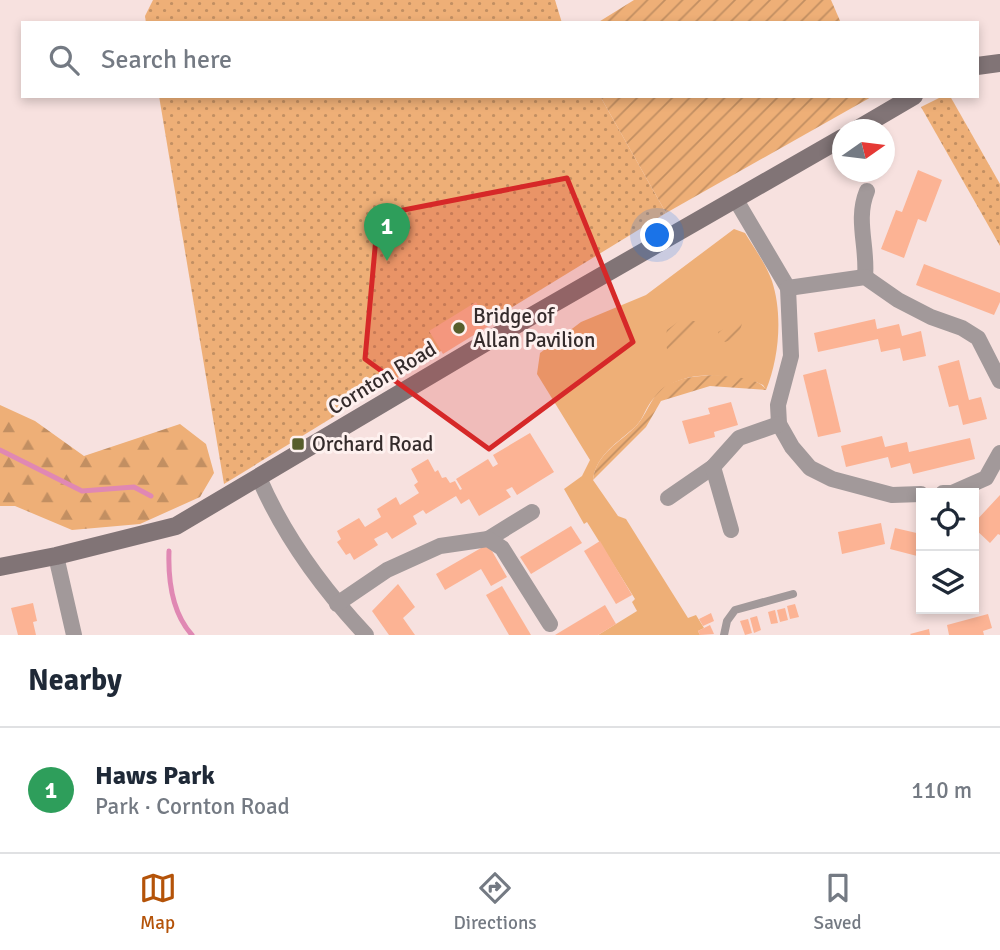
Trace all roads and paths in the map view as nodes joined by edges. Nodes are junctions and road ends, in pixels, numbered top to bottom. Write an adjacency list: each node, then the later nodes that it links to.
1 (1000, 63): 2 (main road)
2 (979, 66)
3 (908, 99): 4 (main road)
4 (874, 119)
5 (832, 144): 7 (main road, Cornton Road)
6 (867, 191): 8 (street)
7 (736, 200): 9 (street); 14 (main road, Cornton Road)
8 (865, 277): 9 (street); 10 (street)
9 (788, 288): 11 (street)
10 (1000, 381)
11 (779, 424): 13 (street); 16 (street)
12 (1000, 453): 15 (street)
13 (713, 467): 17 (street); 19 (street)
14 (259, 478): 21 (main road, Cornton Road); 24 (street)
15 (963, 488)
16 (916, 494)
17 (668, 498)
18 (532, 512): 20 (street)
19 (731, 530)
20 (488, 538): 24 (street); 25 (street)
21 (56, 556): 22 (main road, Cornton Road); 26 (street)
22 (0, 566)
23 (793, 594): 28 (lane)
24 (337, 604): 27 (street)
25 (550, 624)
26 (74, 635)
27 (366, 635)
28 (724, 635)

